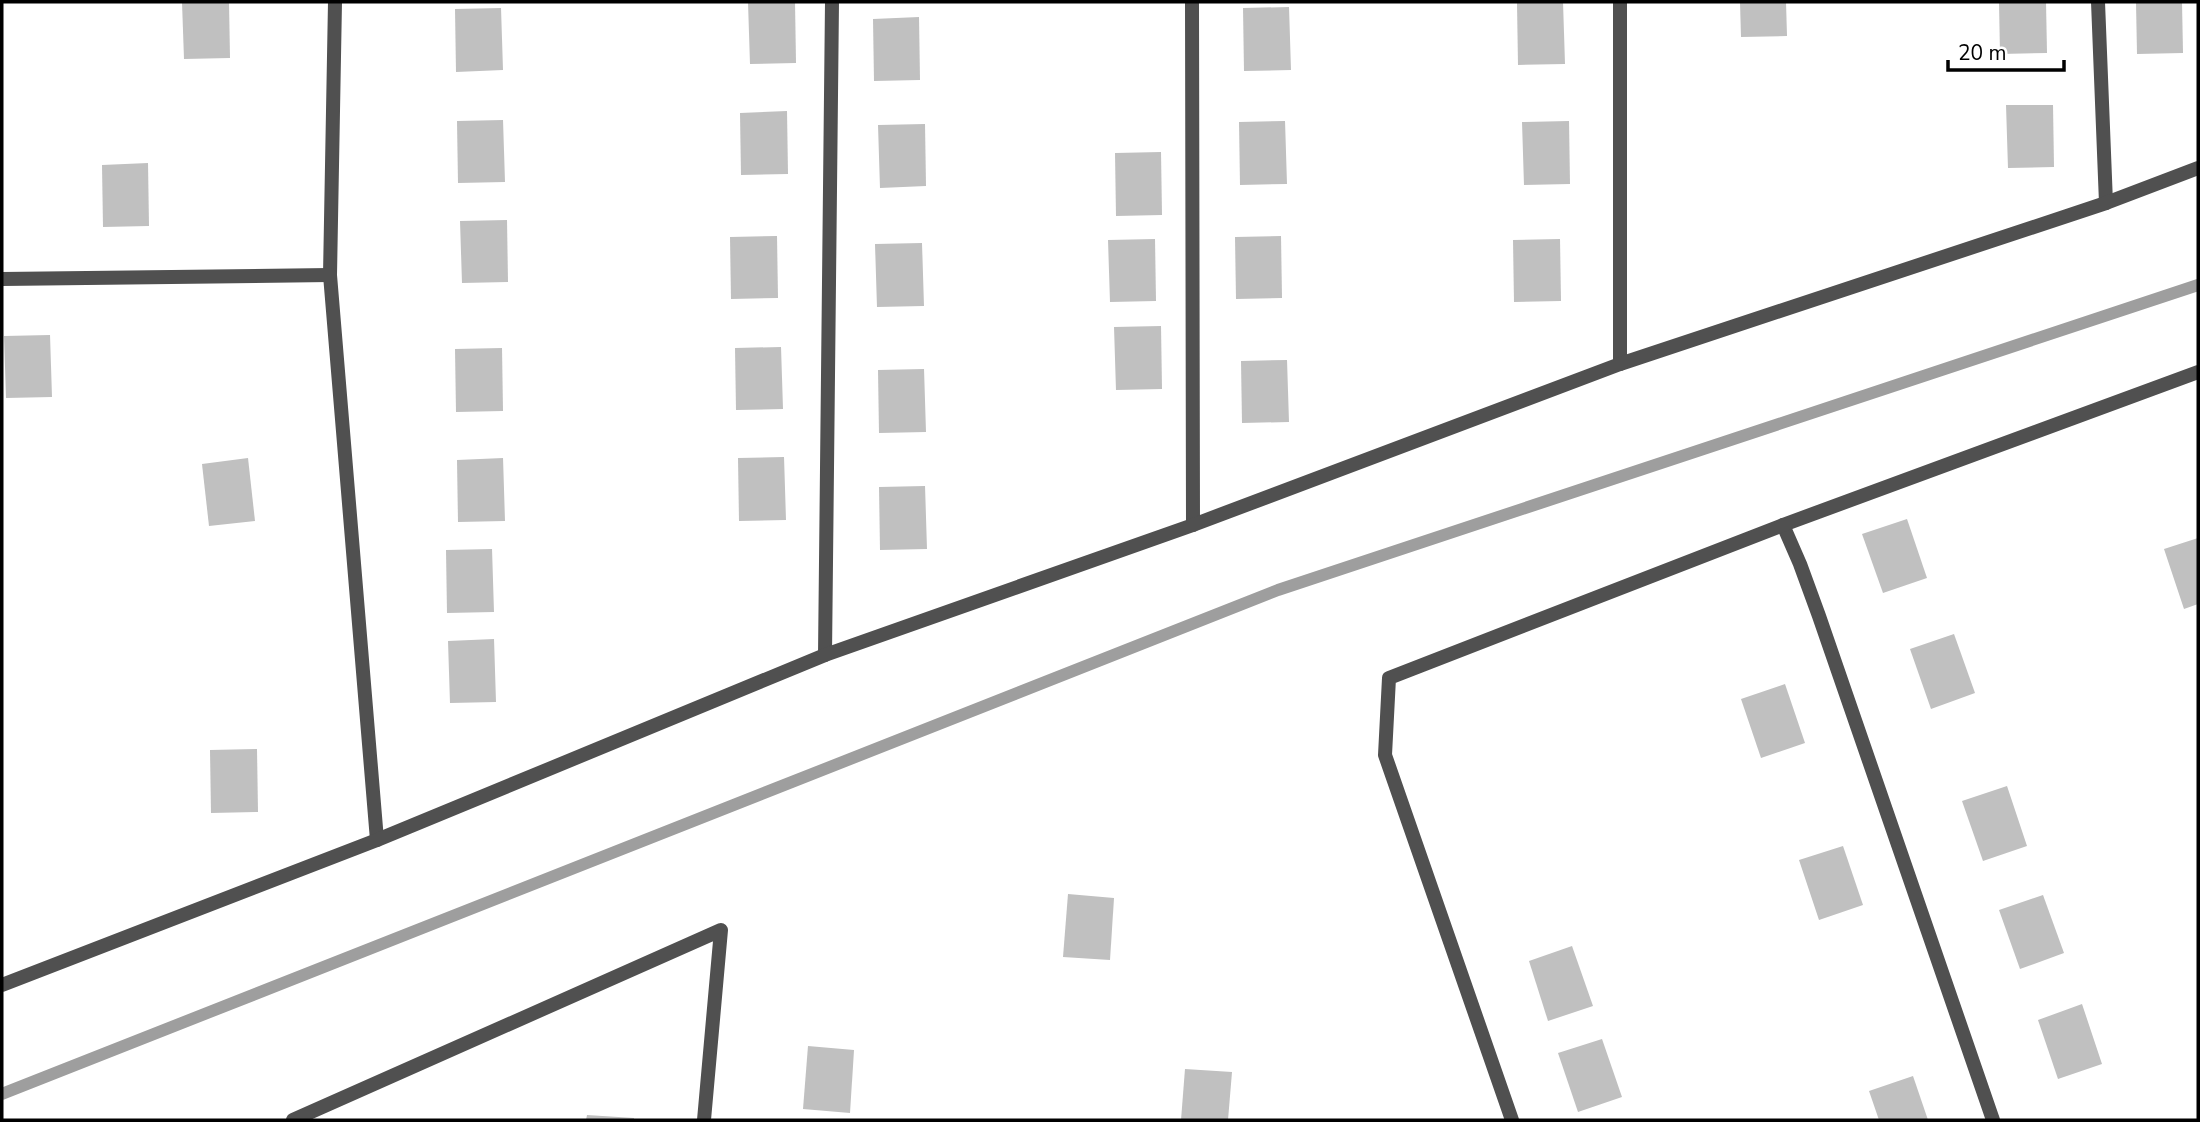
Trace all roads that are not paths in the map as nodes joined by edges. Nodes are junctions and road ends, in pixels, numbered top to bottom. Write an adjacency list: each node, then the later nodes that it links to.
1 (335, 2): 8 (street)
2 (832, 2): 14 (street)
3 (1192, 2): 13 (street)
4 (1620, 2): 10 (street)
5 (2098, 2): 7 (street)
6 (2198, 168): 7 (street)
7 (2106, 203): 10 (street)
8 (330, 275): 9 (street); 15 (street)
9 (2, 279)
10 (1620, 364): 13 (street)
11 (2198, 372): 12 (street)
12 (1783, 525): 19 (street); 20 (street)
13 (1193, 526): 14 (street)
14 (825, 655): 15 (street)
15 (377, 840): 16 (street)
16 (2, 985)
17 (293, 1120): 18 (street)
18 (704, 1120)
19 (1513, 1120)
20 (1993, 1120)

